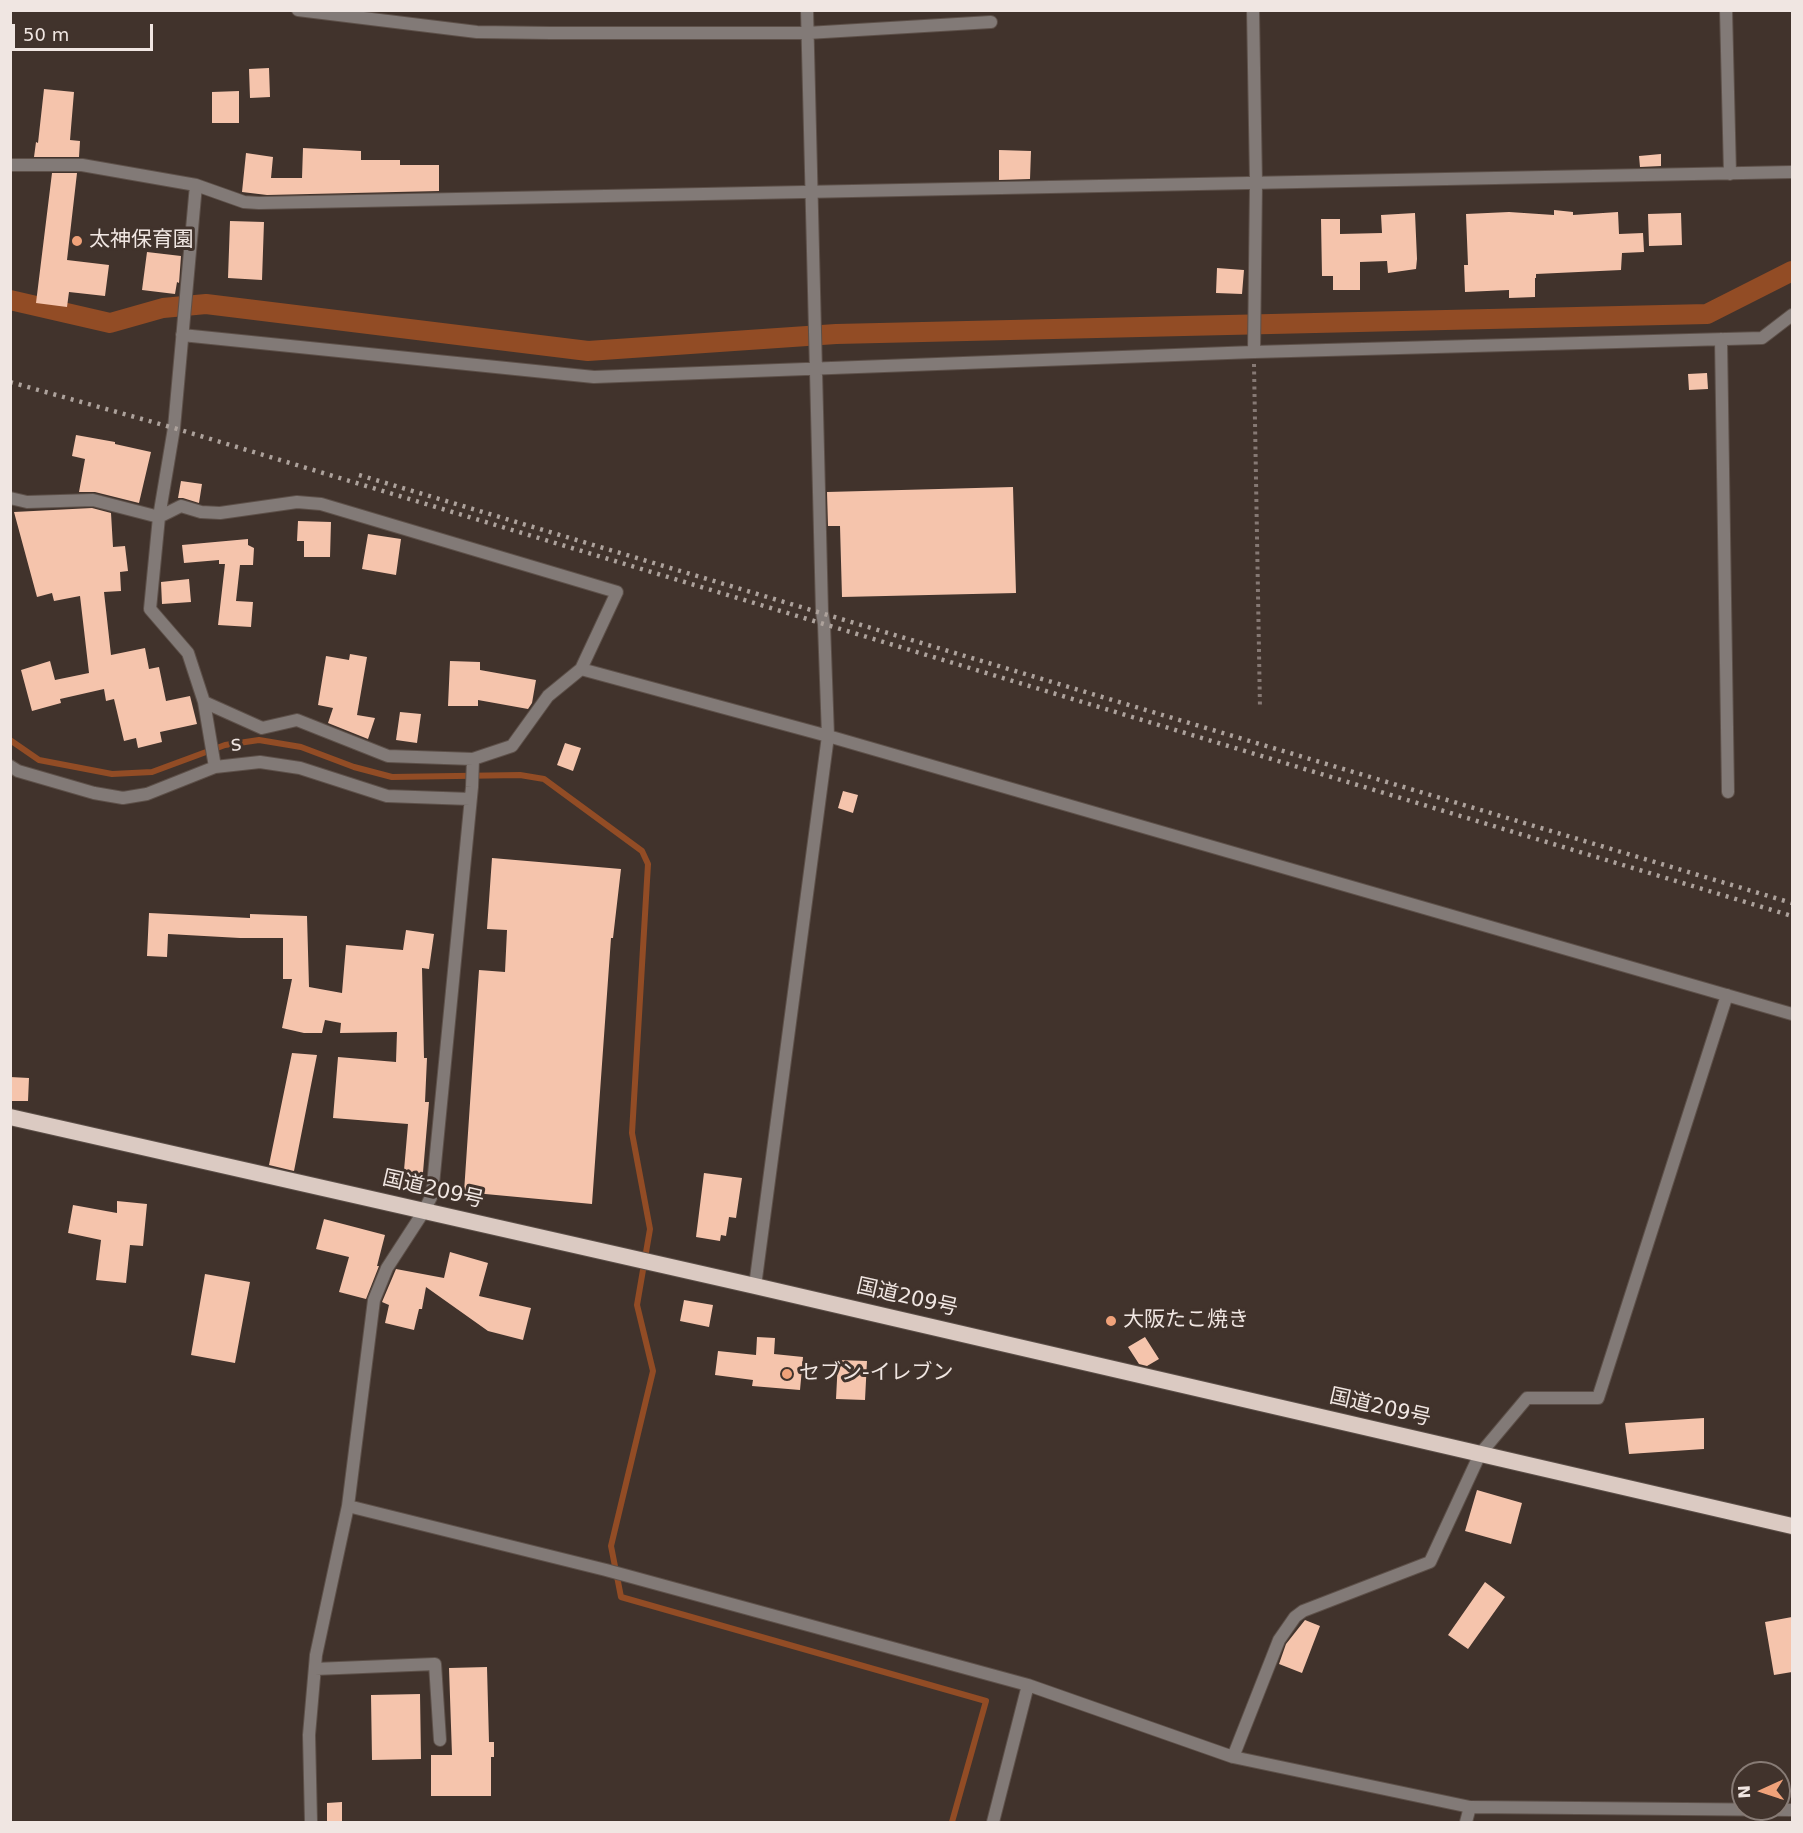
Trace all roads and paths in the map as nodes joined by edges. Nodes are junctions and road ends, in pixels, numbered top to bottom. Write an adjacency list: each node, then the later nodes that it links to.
1 (298, 10): 6 (street)
2 (807, 10): 6 (street)
3 (1253, 10): 10 (street)
4 (1726, 10): 9 (street)
5 (991, 22): 6 (street)
6 (807, 33): 12 (street)
7 (10, 165): 11 (street)
8 (1792, 172): 9 (street)
9 (1730, 174): 10 (street)
10 (1256, 183): 12 (street); 16 (street)
11 (196, 185): 12 (street); 14 (street)
12 (811, 192): 17 (street)
13 (1792, 315): 15 (street)
14 (182, 334): 17 (street); 19 (street)
15 (1721, 339): 16 (street); 27 (street)
16 (1254, 352): 17 (street); 22 (path)
17 (816, 369): 23 (street)
18 (10, 498): 19 (street)
19 (159, 517): 20 (street); 21 (street)
20 (581, 669): 23 (street); 24 (street)
21 (204, 702): 24 (street); 26 (street)
22 (1260, 709)
23 (828, 736): 29 (street); 33 (street)
24 (473, 763): 28 (street)
25 (10, 766): 26 (street, s)
26 (215, 767): 28 (street, s)
27 (1728, 792)
28 (471, 793): 32 (street)
29 (1727, 995): 30 (street); 34 (street)
30 (1792, 1014)
31 (10, 1117): 32 (highway, 国道209号)
32 (424, 1211): 33 (highway, 国道209号); 35 (street)
33 (755, 1286): 34 (highway, 国道209号)
34 (1480, 1454): 36 (highway, 国道209号); 40 (street)
35 (348, 1506): 37 (street); 38 (street)
36 (1792, 1526)
37 (315, 1669): 39 (street); 43 (street)
38 (1028, 1685): 40 (street); 44 (street)
39 (440, 1740)
40 (1233, 1757): 41 (street)
41 (1470, 1807): 42 (street); 45 (street)
42 (1792, 1810)
43 (311, 1822)
44 (993, 1822)
45 (1466, 1822)

